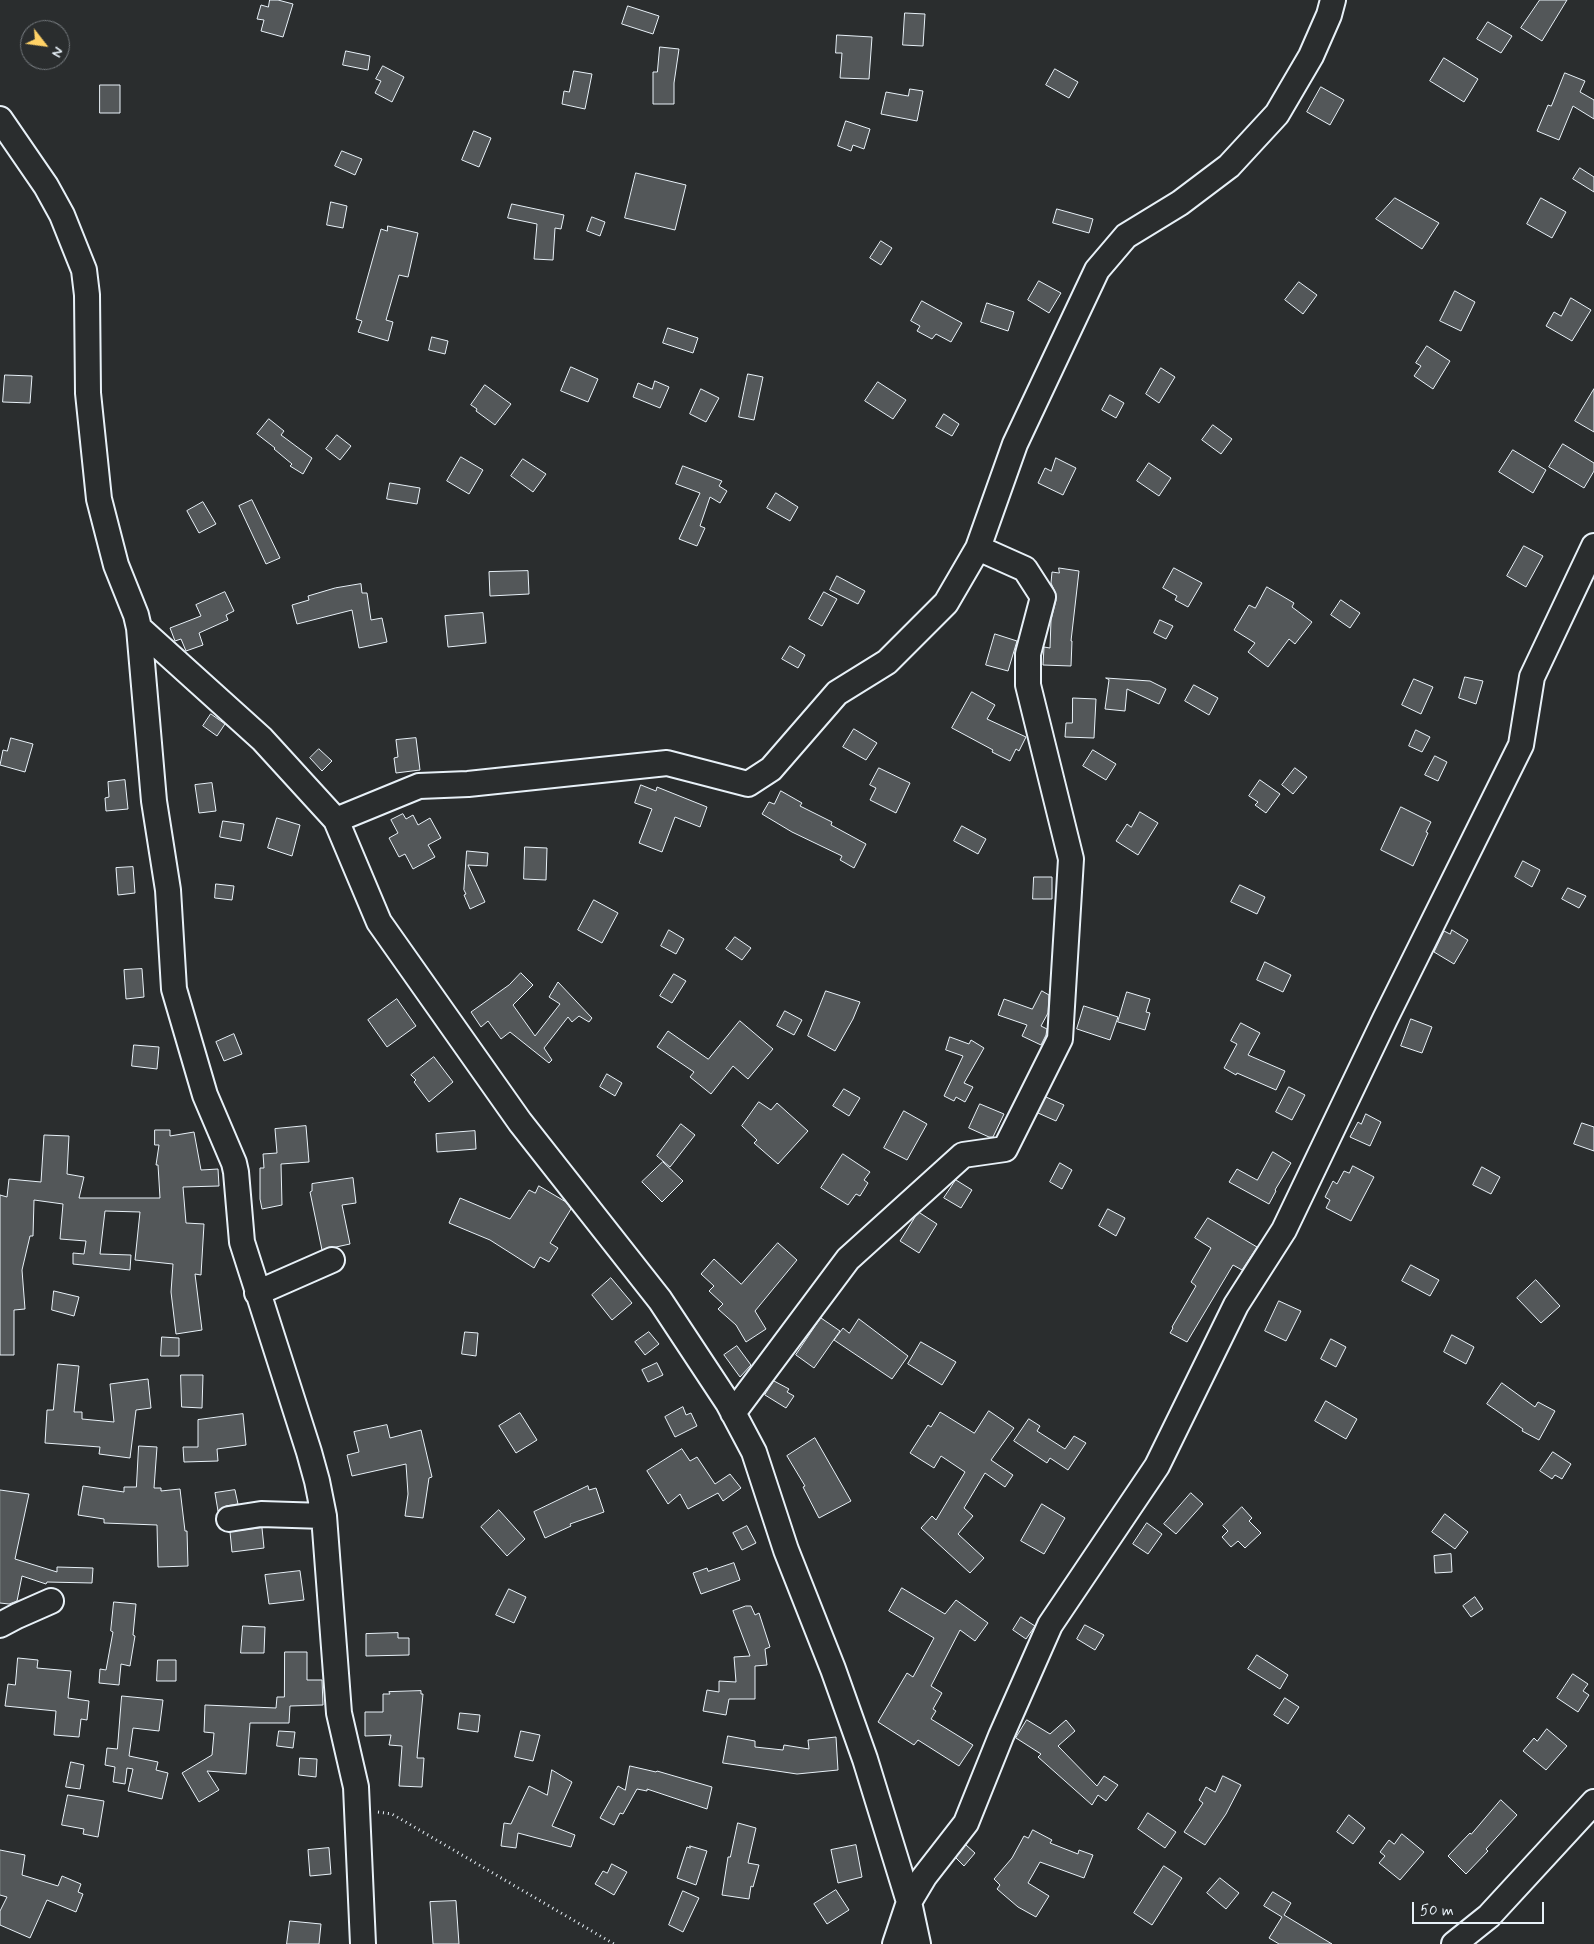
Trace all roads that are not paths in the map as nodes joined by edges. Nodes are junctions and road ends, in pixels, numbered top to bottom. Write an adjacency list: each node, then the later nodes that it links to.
1 (1333, 0): 4 (street)
2 (0, 119): 5 (street)
3 (1594, 546): 15 (street)
4 (978, 548): 6 (street); 9 (street)
5 (138, 628): 6 (street); 8 (street)
6 (336, 820): 9 (street)
7 (332, 1260): 8 (street)
8 (257, 1294): 10 (street)
9 (733, 1413): 15 (street)
10 (324, 1516): 11 (street); 16 (street)
11 (229, 1519)
12 (51, 1601): 13 (street)
13 (0, 1625)
14 (1594, 1802): 19 (street)
15 (909, 1902): 17 (street); 18 (street)
16 (363, 1944)
17 (895, 1944)
18 (918, 1944)
19 (1454, 1944)

